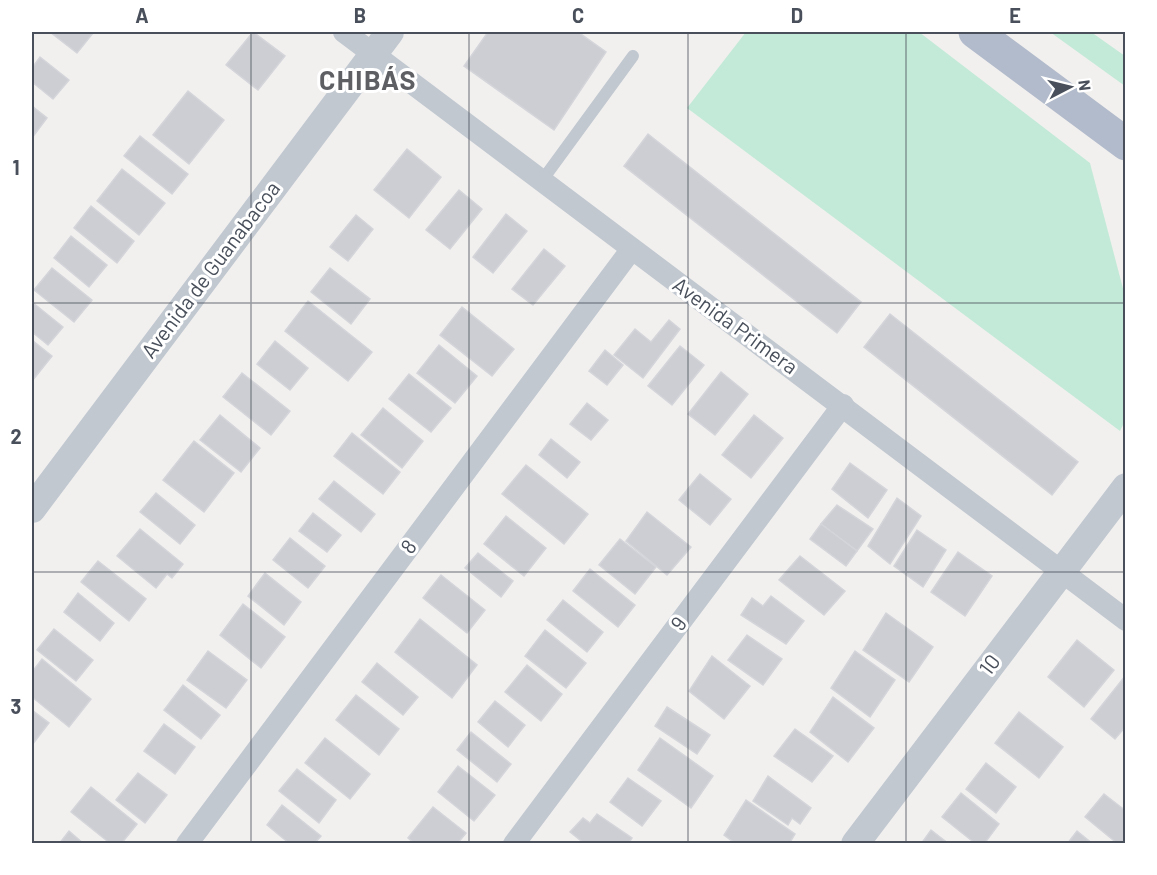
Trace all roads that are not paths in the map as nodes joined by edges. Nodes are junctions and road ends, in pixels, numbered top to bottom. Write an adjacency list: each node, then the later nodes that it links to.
1 (344, 32): 3 (street, Avenida Primera)
2 (975, 32): 5 (main road)
3 (382, 43): 6 (street, Avenida Primera); 10 (street, Avenida de Guanabacoa)
4 (633, 56): 6 (lane)
5 (1125, 146)
6 (541, 182): 7 (street, Avenida Primera)
7 (631, 250): 8 (street, Avenida Primera); 13 (street, 8)
8 (843, 405): 11 (street, Avenida Primera); 14 (street, 9)
9 (1125, 487): 11 (street, 10)
10 (32, 509)
11 (1061, 571): 12 (street, Avenida Primera); 15 (street, 10)
12 (1125, 620)
13 (187, 843)
14 (514, 843)
15 (855, 843)

